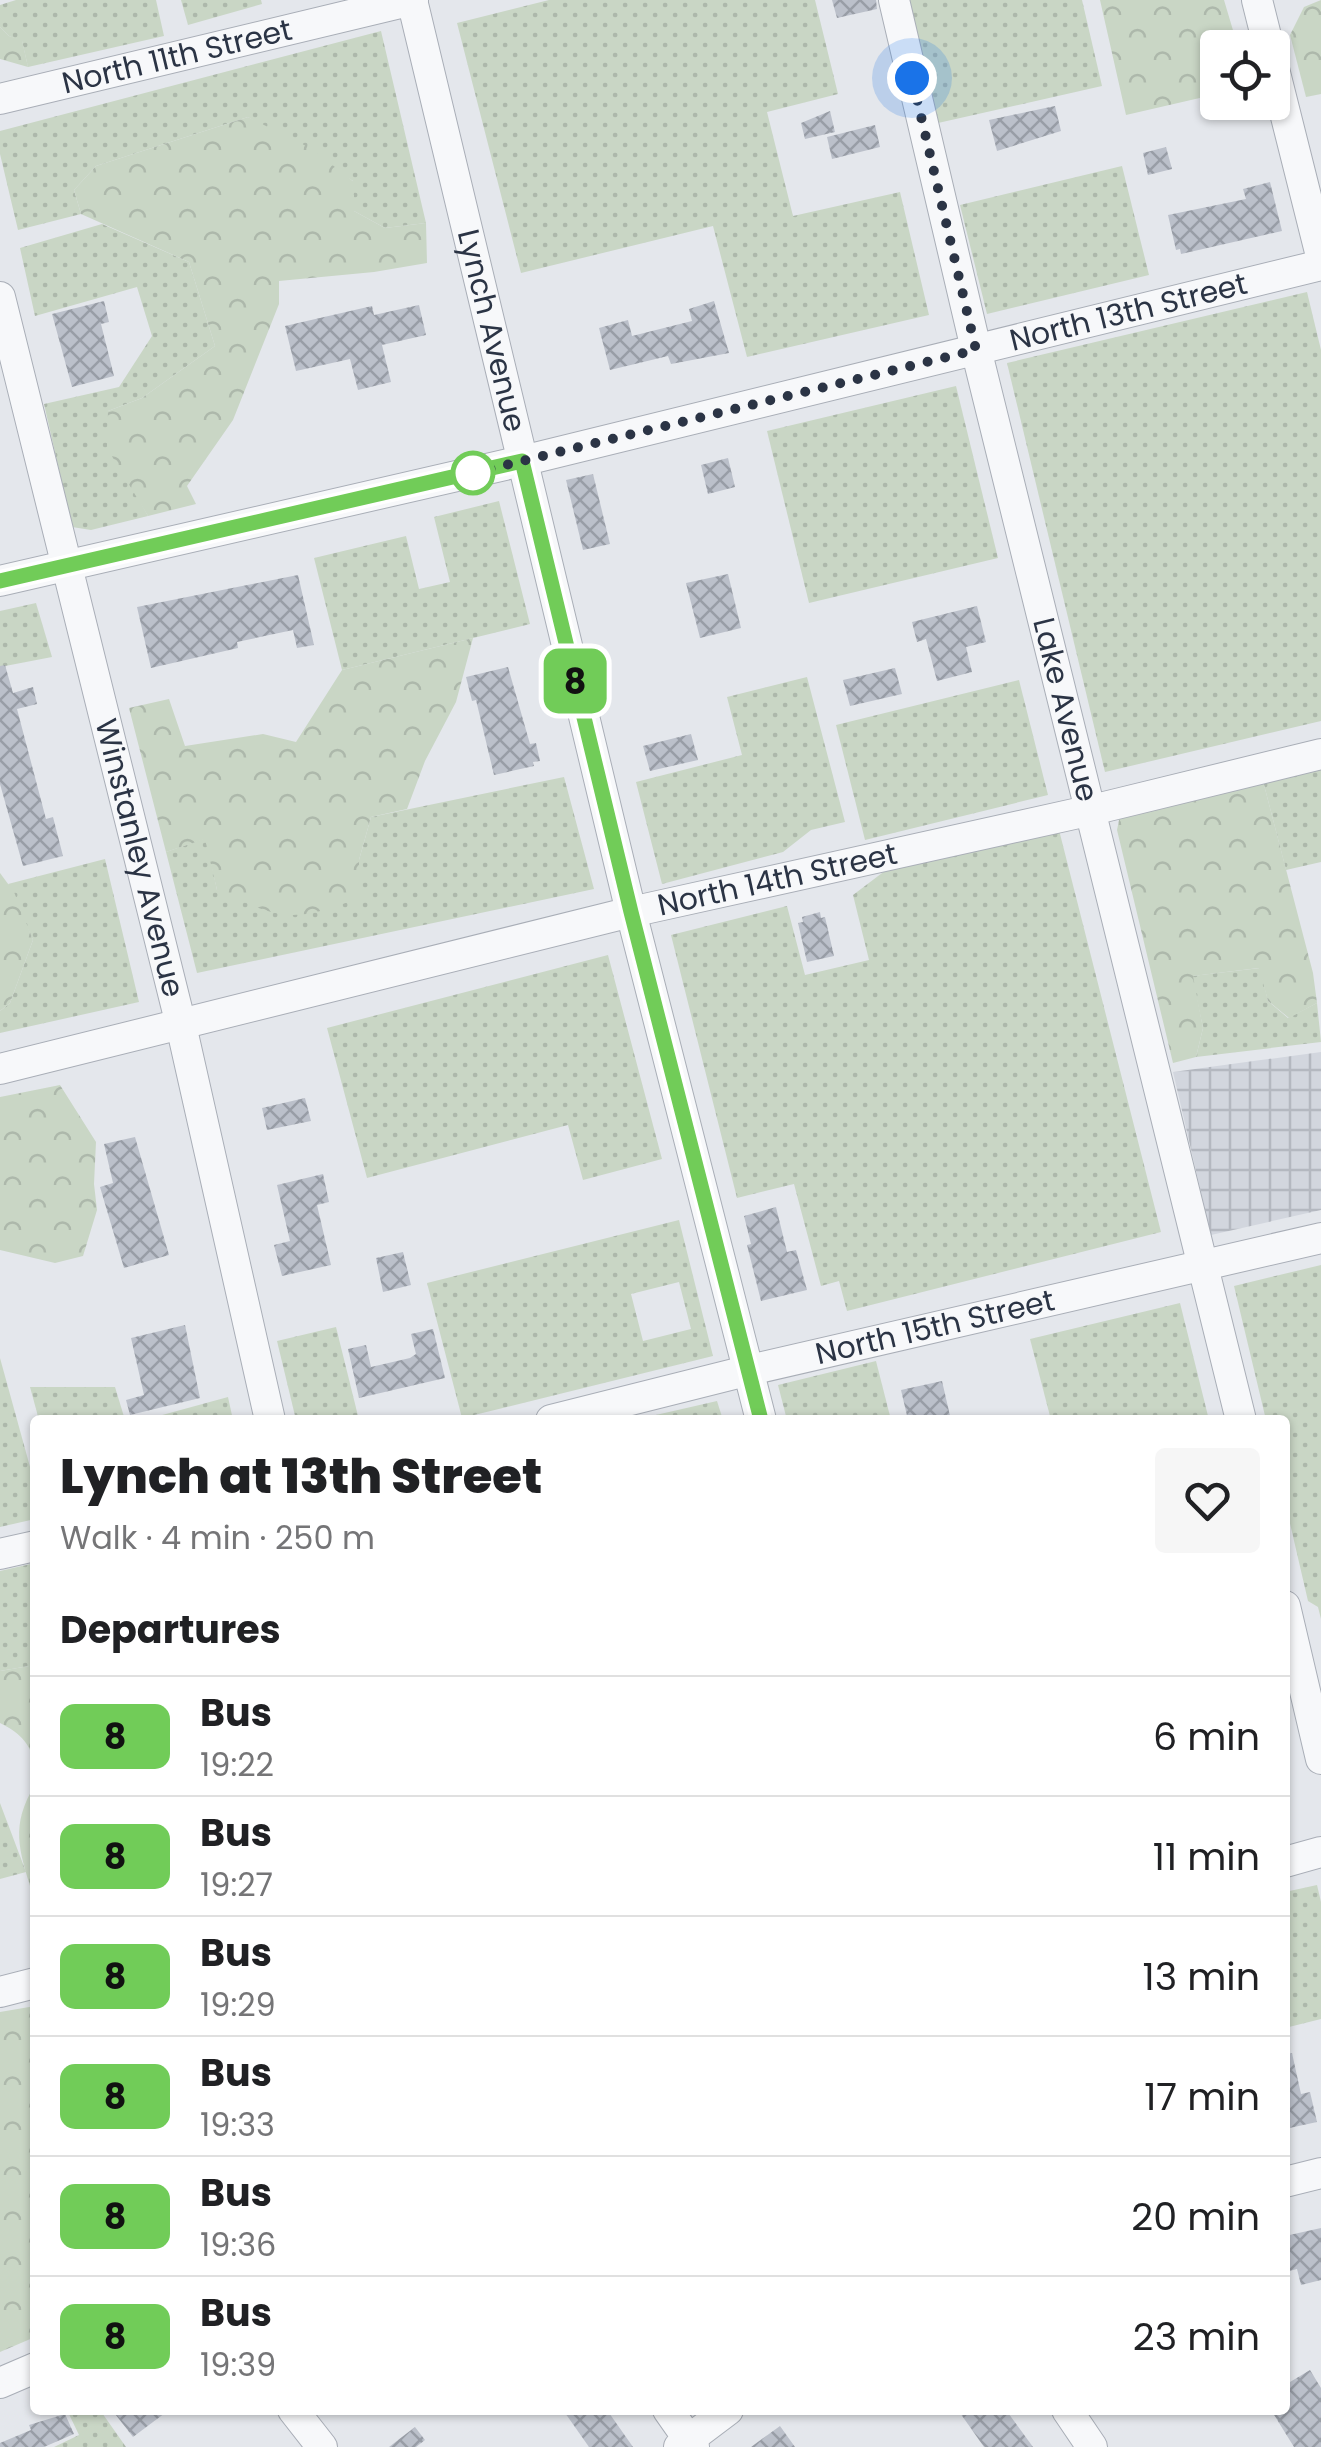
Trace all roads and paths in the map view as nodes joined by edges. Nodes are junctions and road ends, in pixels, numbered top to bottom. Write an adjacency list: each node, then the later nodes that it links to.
1 (412, 0): 5 (street, North 11th Street); 11 (street, Lynch Avenue)
2 (894, 0): 10 (street, Lake Avenue)
3 (1257, 0): 4 (street)
4 (1264, 30)
5 (0, 99)
6 (1287, 120): 7 (street)
7 (1321, 256)
8 (1321, 265): 10 (street, North 13th Street)
9 (0, 296): 12 (street, Winstanley Avenue)
10 (976, 350): 11 (street, North 13th Street); 15 (street, Lake Avenue)
11 (522, 461): 12 (street, North 13th Street); 16 (street, Lynch Avenue)
12 (66, 565): 13 (street, North 13th Street); 17 (street, Winstanley Avenue)
13 (0, 581)
14 (1321, 754): 15 (street, North 14th Street)
15 (1092, 810): 16 (street, North 14th Street); 20 (street, Lake Avenue)
16 (631, 912): 17 (street, North 14th Street); 21 (street, Lynch Avenue)
17 (182, 1025): 18 (street, North 14th Street); 22 (street, Winstanley Avenue)
18 (0, 1069)
19 (1321, 1238): 20 (street, North 15th Street)
20 (1205, 1266): 21 (street, North 15th Street); 25 (street, Lake Avenue)
21 (750, 1370): 23 (street, North 15th Street); 24 (street, Lynch Avenue)
22 (269, 1415)
23 (571, 1415)
24 (760, 1415)
25 (1241, 1415)
26 (30, 1547): 27 (street)
27 (0, 1554)
28 (1290, 1627): 29 (street)
29 (1321, 1759)
30 (1321, 1852): 31 (street)
31 (1290, 1861)
32 (30, 1984): 33 (street)
33 (0, 1992)
34 (1321, 2174): 35 (street)
35 (1290, 2181)
36 (30, 2370): 37 (street)
37 (0, 2383)
38 (297, 2415): 43 (street)
39 (671, 2415): 42 (street)
40 (722, 2415): 42 (street)
41 (1070, 2415): 44 (street)
42 (687, 2444)
43 (322, 2447)
44 (1092, 2447)

